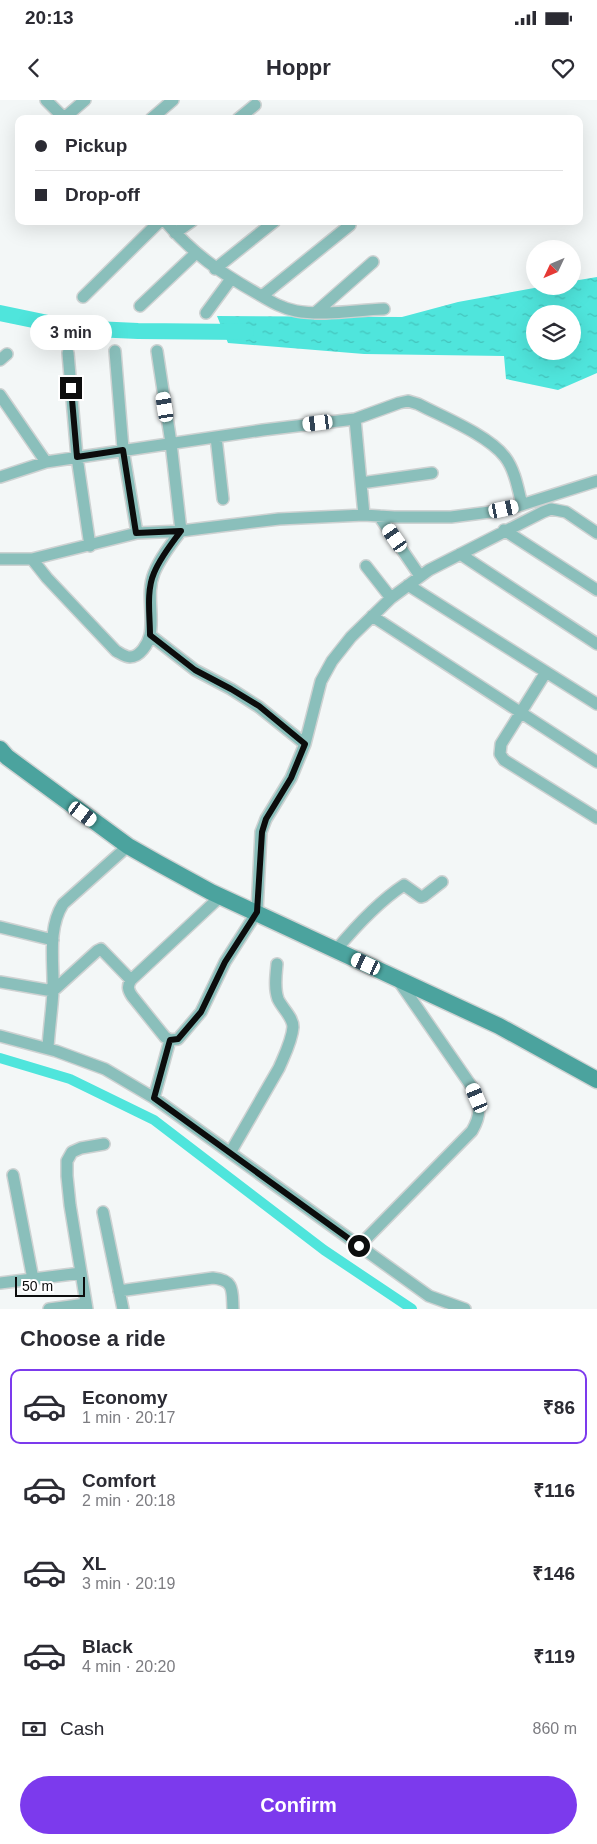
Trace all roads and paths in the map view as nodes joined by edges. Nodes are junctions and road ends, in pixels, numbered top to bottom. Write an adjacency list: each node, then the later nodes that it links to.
1 (46, 100): 5 (street)
2 (85, 100): 6 (street)
3 (173, 100): 7 (street)
4 (255, 105): 8 (street)
5 (60, 115)
6 (68, 115)
7 (156, 115)
8 (243, 115)
9 (156, 225): 20 (street)
10 (168, 225): 14 (street)
11 (186, 225): 14 (street)
12 (270, 225): 17 (street)
13 (350, 225): 19 (street)
14 (175, 233): 15 (street)
15 (195, 254): 17 (street); 21 (street)
16 (373, 262): 24 (street)
17 (215, 268): 18 (street)
18 (231, 278): 19 (street); 23 (street)
19 (262, 296): 24 (street)
20 (83, 297)
21 (140, 306)
22 (384, 309): 24 (street)
23 (206, 313)
24 (315, 313)
25 (115, 351): 32 (street)
26 (157, 352): 31 (street)
27 (68, 353): 33 (street)
28 (0, 395): 34 (street)
29 (356, 419): 30 (street); 38 (street); 40 (street)
30 (216, 437): 31 (street); 39 (street)
31 (171, 444): 32 (street); 45 (street)
32 (123, 450): 33 (street); 46 (street)
33 (77, 457): 34 (street); 48 (street)
34 (46, 462): 35 (street)
35 (2, 472)
36 (432, 473): 38 (street)
37 (597, 481): 40 (street)
38 (361, 483): 41 (street)
39 (224, 499)
40 (520, 506): 42 (street); 43 (street)
41 (364, 515): 42 (street); 45 (street)
42 (379, 516): 53 (street)
43 (524, 520): 44 (street); 47 (street)
44 (504, 530): 49 (street); 55 (street)
45 (181, 531): 46 (street); 58 (street)
46 (136, 533): 48 (street)
47 (597, 533)
48 (90, 546): 51 (street)
49 (460, 554): 53 (street); 59 (street)
50 (0, 559): 51 (street)
51 (32, 559): 58 (street)
52 (366, 566): 56 (street)
53 (420, 576): 54 (street)
54 (408, 585): 56 (street); 60 (street)
55 (597, 590)
56 (390, 598): 57 (street)
57 (372, 616): 62 (street); 63 (street)
58 (150, 635): 63 (street)
59 (597, 644)
60 (546, 672): 61 (street); 62 (street)
61 (597, 704)
62 (521, 712): 65 (street); 66 (street)
63 (305, 744): 70 (street)
64 (0, 749): 67 (street)
65 (597, 762)
66 (596, 814)
67 (128, 846): 69 (street); 72 (street)
68 (442, 882): 73 (street)
69 (221, 896): 70 (street); 76 (street)
70 (257, 912): 73 (street); 80 (street)
71 (0, 927): 72 (street)
72 (53, 940): 78 (street)
73 (336, 950): 75 (street)
74 (277, 964): 85 (street)
75 (397, 979): 82 (street); 88 (street)
76 (131, 980): 78 (street); 80 (street)
77 (0, 982): 78 (street)
78 (53, 991): 81 (street)
79 (0, 1036): 81 (street)
80 (170, 1040): 83 (street)
81 (48, 1048): 83 (street)
82 (597, 1080)
83 (154, 1098): 85 (street)
84 (104, 1144): 89 (street)
85 (230, 1153): 88 (street)
86 (14, 1175): 90 (street)
87 (103, 1212): 92 (street)
88 (359, 1246): 97 (street)
89 (81, 1273): 90 (street); 93 (street)
90 (33, 1279): 91 (street)
91 (0, 1283)
92 (119, 1291): 95 (street); 96 (street)
93 (86, 1306): 94 (street)
94 (49, 1309)
95 (123, 1309)
96 (233, 1309)
97 (465, 1309)

